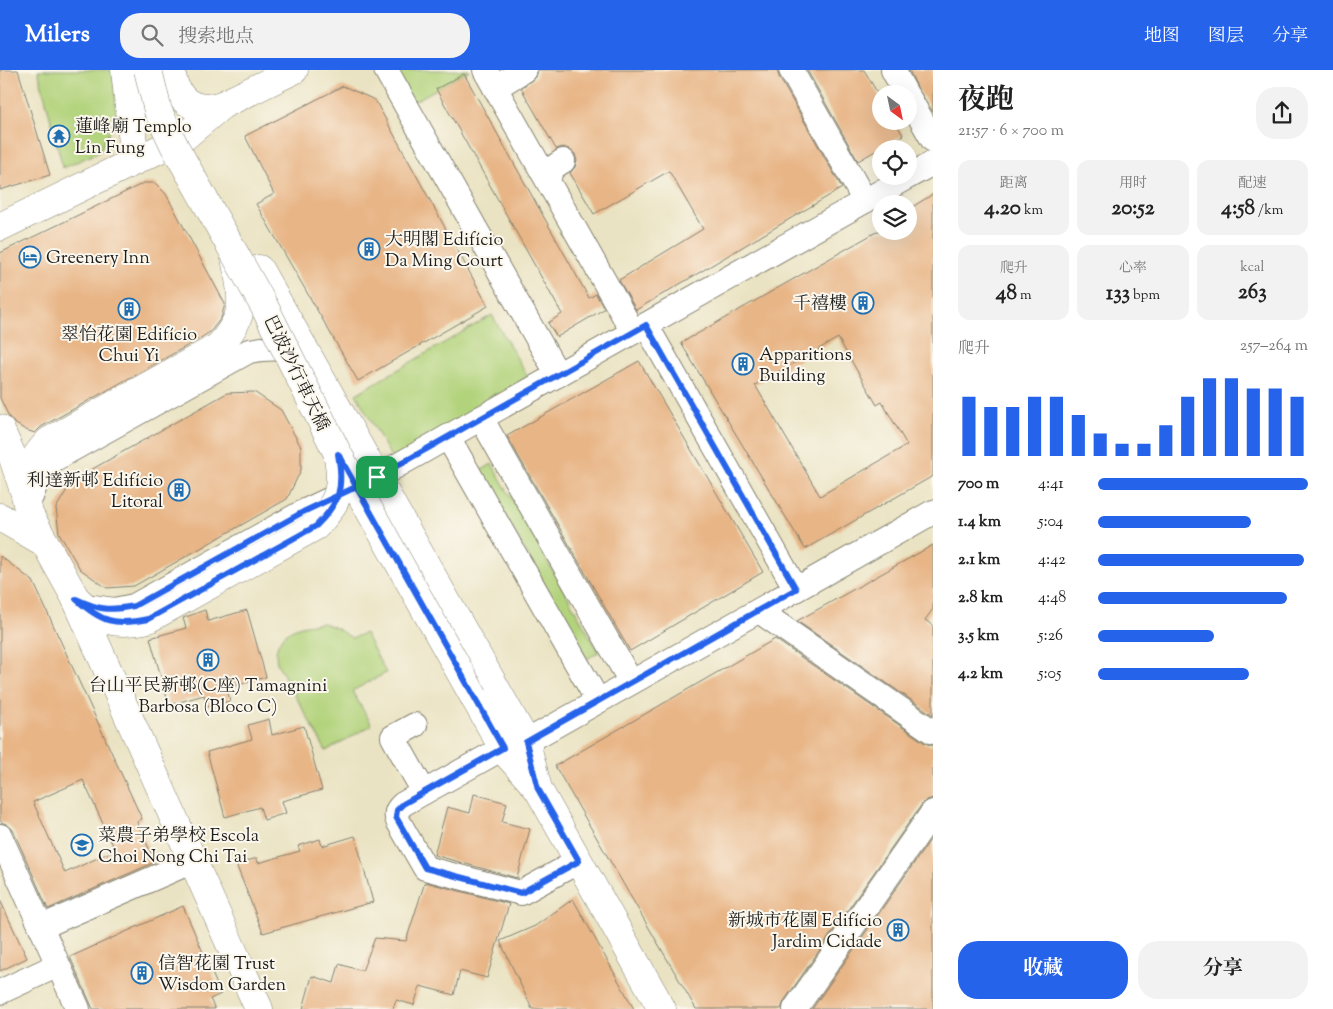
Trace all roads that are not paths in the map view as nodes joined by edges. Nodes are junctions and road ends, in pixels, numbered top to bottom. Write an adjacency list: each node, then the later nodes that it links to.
1 (125, 70): 16 (main road)
2 (148, 70): 21 (main road, 巴波沙行車天橋, bridge)
3 (171, 70): 11 (main road)
4 (294, 70): 11 (main road)
5 (386, 70): 24 (street)
6 (524, 70): 9 (street)
7 (791, 70): 19 (street)
8 (893, 70): 10 (street)
9 (490, 79): 22 (street)
10 (901, 85)
11 (222, 105): 13 (main road)
12 (918, 114): 14 (street)
13 (184, 137): 16 (main road); 23 (main road)
14 (933, 140)
15 (933, 162): 17 (street)
16 (130, 164): 20 (main road)
17 (917, 171)
18 (893, 185): 19 (street)
19 (865, 201): 22 (street)
20 (0, 227)
21 (235, 253): 28 (main road, 巴波沙行車天橋, bridge); 30 (main road, bridge)
22 (639, 328): 24 (street); 34 (street)
23 (312, 363): 29 (main road); 30 (street)
24 (558, 375): 25 (street)
25 (481, 418): 27 (street); 37 (street)
26 (0, 429): 30 (main road)
27 (448, 437): 29 (street); 38 (street)
28 (338, 454): 35 (main road, bridge); 41 (main road, 巴波沙行車天橋, bridge)
29 (377, 477): 35 (street); 41 (main road)
30 (27, 504): 33 (main road)
31 (933, 512): 34 (street)
32 (0, 517): 33 (main road)
33 (46, 544): 35 (main road)
34 (796, 589): 36 (street)
35 (76, 599): 45 (main road)
36 (759, 610): 37 (street); 40 (street)
37 (631, 682): 38 (street)
38 (598, 701): 41 (street)
39 (414, 725): 42 (street)
40 (933, 732)
41 (514, 745): 42 (street); 46 (main road)
42 (424, 792): 46 (street)
43 (933, 812): 53 (street)
44 (0, 836): 47 (street)
45 (193, 861): 47 (street); 51 (main road)
46 (579, 861): 52 (main road)
47 (41, 927): 48 (street)
48 (58, 965): 49 (street); 50 (street)
49 (0, 992)
50 (78, 1009)
51 (259, 1009)
52 (662, 1009)
53 (795, 1009)

